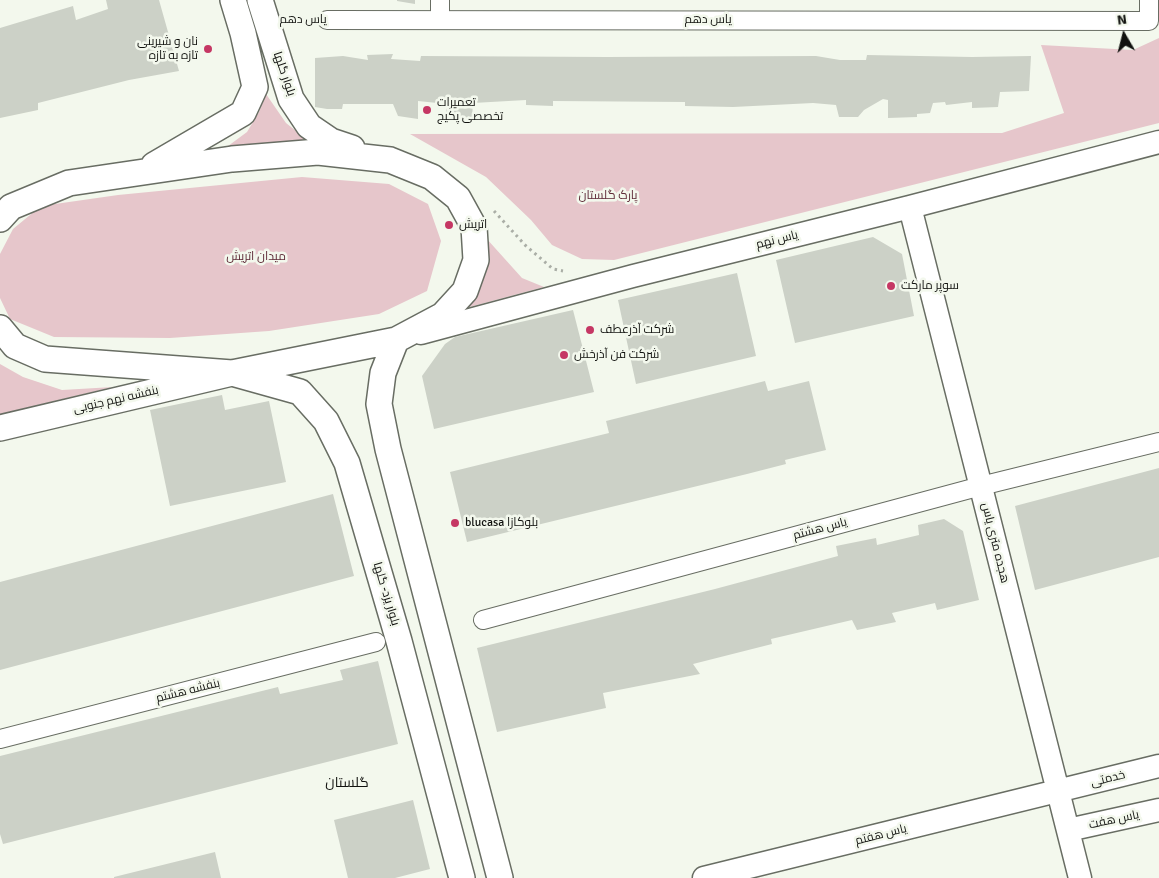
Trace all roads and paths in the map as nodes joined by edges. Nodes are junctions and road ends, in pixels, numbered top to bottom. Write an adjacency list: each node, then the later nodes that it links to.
1 (233, 0): 9 (main road)
2 (440, 0): 6 (street)
3 (1149, 0): 6 (street, یاس دهم)
4 (263, 10): 5 (path, یاس دهم); 8 (main road, بلوار گلها)
5 (327, 20): 6 (street, یاس دهم)
6 (440, 20)
7 (1159, 142): 12 (street, یاس نهم)
8 (390, 160): 9 (main road); 17 (main road)
9 (143, 172): 10 (main road)
10 (69, 183): 11 (main road); 14 (main road)
11 (0, 198)
12 (910, 207): 17 (street, یاس نهم); 21 (street, هجده متری یاس)
13 (491, 208): 15 (path)
14 (0, 220)
15 (570, 272)
16 (0, 328): 18 (main road)
17 (396, 340): 18 (main road); 30 (main road)
18 (232, 372): 19 (main road, بنفشه نهم جنوبی); 29 (main road, بلوار یزد- گلها)
19 (0, 428)
20 (1159, 442): 21 (street, یاس هشتم)
21 (981, 486): 22 (street, یاس هشتم); 26 (street, هجده متری یاس)
22 (483, 620)
23 (376, 642): 24 (street, بنفشه هشتم)
24 (0, 739)
25 (1159, 766): 26 (street, خدمتی)
26 (1057, 791): 28 (street, هجده متری یاس); 31 (street, یاس هفتم)
27 (1159, 810): 28 (street, یاس هفت)
28 (1068, 830): 32 (street, هجده متری یاس)
29 (462, 878)
30 (500, 878)
31 (704, 878)
32 (1080, 878)

